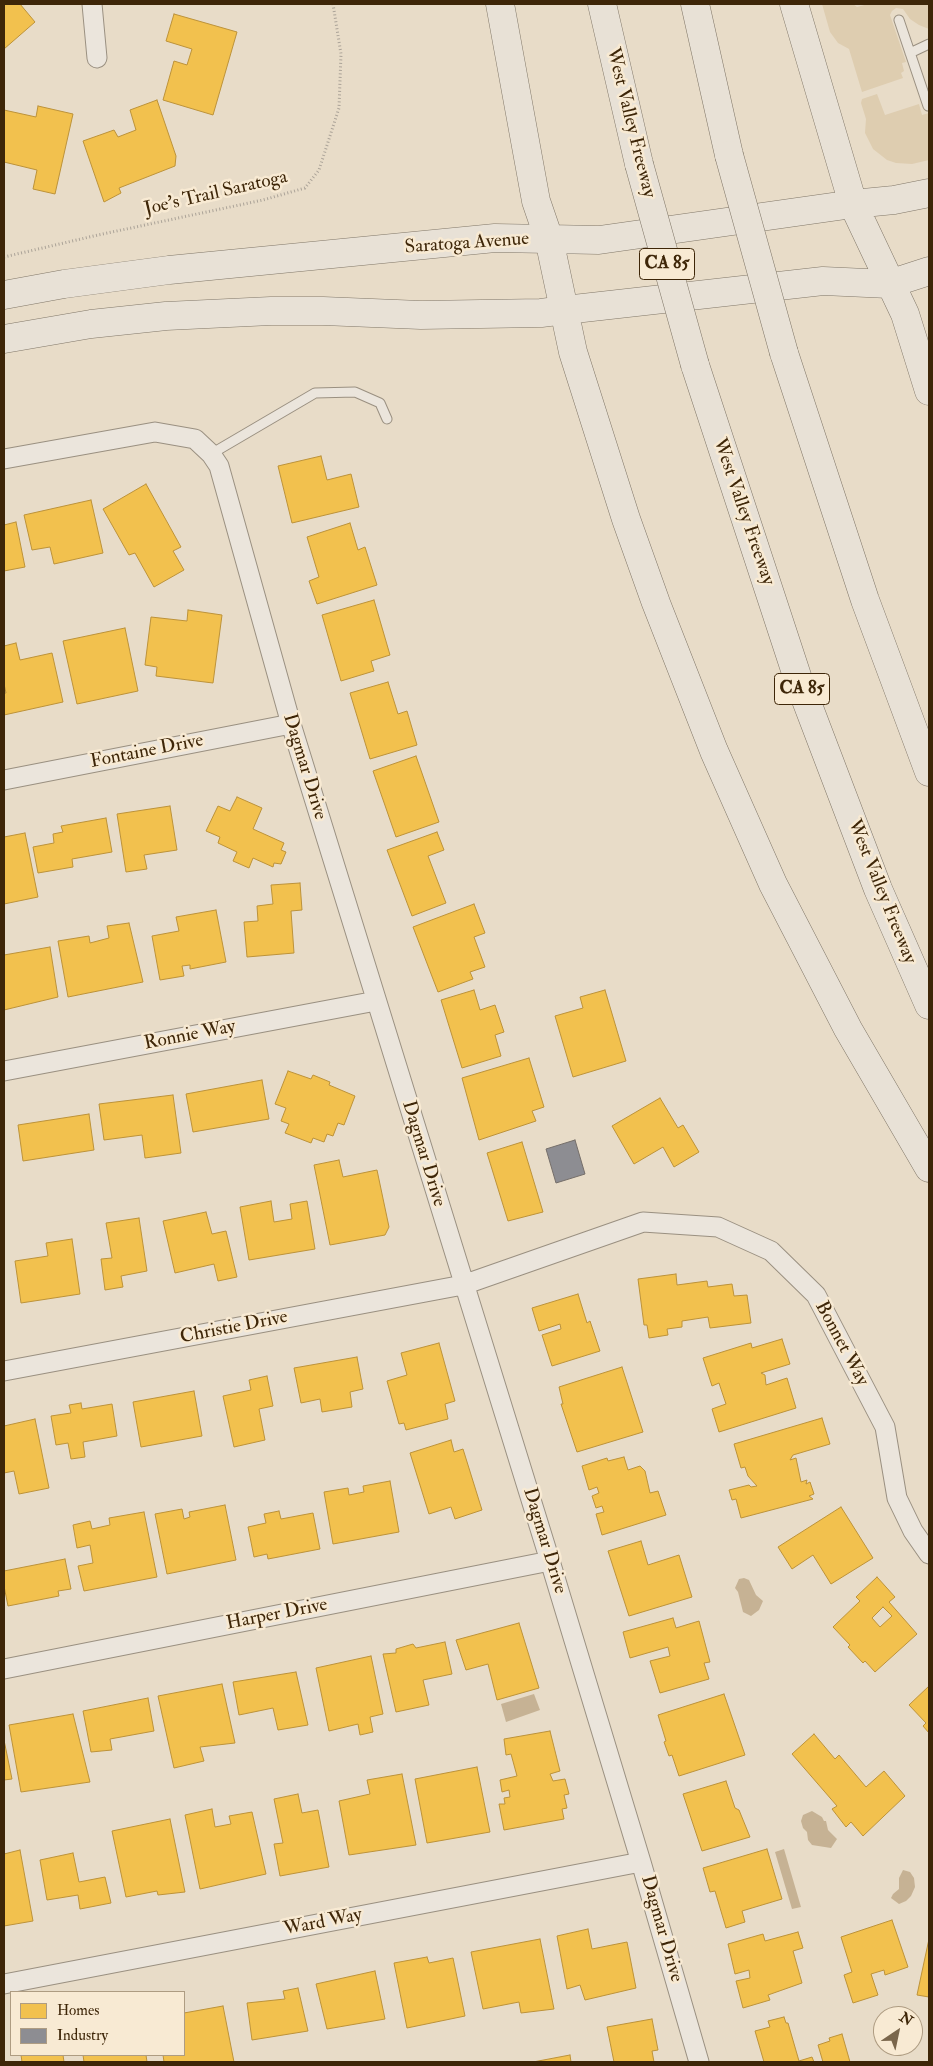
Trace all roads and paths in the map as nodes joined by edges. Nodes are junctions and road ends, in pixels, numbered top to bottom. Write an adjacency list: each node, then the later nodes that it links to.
1 (92, 4): 10 (street)
2 (333, 4): 15 (path, Joe's Trail Saratoga)
3 (500, 4): 14 (main road)
4 (602, 4): 29 (main road, West Valley Freeway / CA 85, bridge)
5 (695, 4): 26 (main road, bridge)
6 (794, 4): 13 (main road)
7 (899, 20): 9 (lane)
8 (929, 44): 9 (lane)
9 (910, 53): 11 (lane)
10 (97, 58)
11 (928, 106)
12 (929, 193): 13 (main road, Saratoga Avenue)
13 (853, 204): 14 (main road, Saratoga Avenue); 17 (main road)
14 (549, 239): 18 (main road, Saratoga Avenue); 19 (main road)
15 (4, 257)
16 (929, 271): 17 (main road)
17 (889, 284): 19 (main road); 21 (main road)
18 (4, 295)
19 (565, 310): 20 (main road); 31 (main road)
20 (4, 339)
21 (929, 391)
22 (387, 419): 23 (lane)
23 (211, 454): 24 (street, Dagmar Drive); 25 (street, Dagmar Drive)
24 (4, 459)
25 (291, 724): 27 (street, Fontaine Drive); 28 (street, Dagmar Drive)
26 (929, 772)
27 (4, 780)
28 (376, 1001): 30 (street, Ronnie Way); 32 (street, Dagmar Drive)
29 (929, 1006)
30 (4, 1070)
31 (929, 1168)
32 (463, 1285): 33 (street, Christie Drive); 34 (street, Bonnet Way); 35 (street, Dagmar Drive)
33 (4, 1370)
34 (929, 1554)
35 (550, 1561): 36 (street, Harper Drive); 37 (street, Dagmar Drive)
36 (4, 1670)
37 (641, 1862): 38 (street, Ward Way); 39 (street, Dagmar Drive)
38 (4, 1984)
39 (699, 2062)

